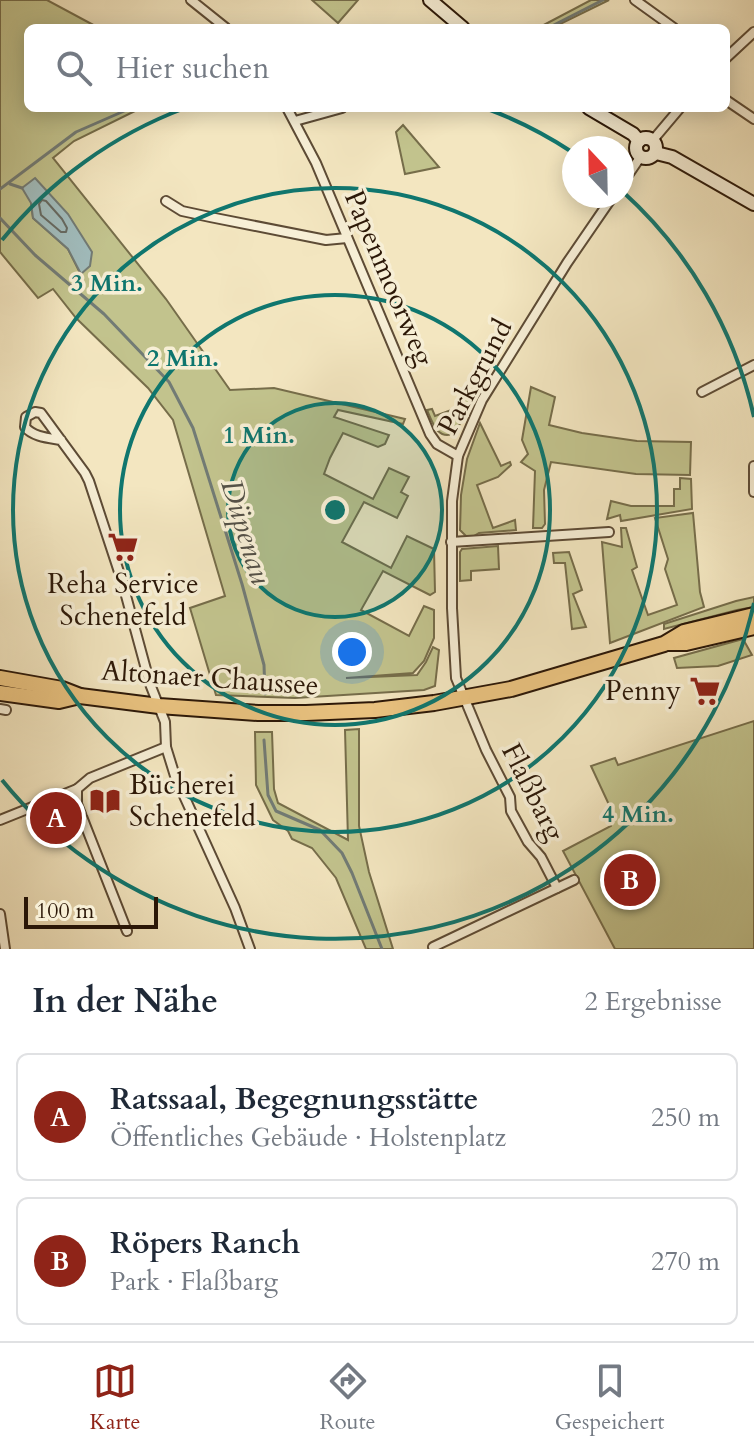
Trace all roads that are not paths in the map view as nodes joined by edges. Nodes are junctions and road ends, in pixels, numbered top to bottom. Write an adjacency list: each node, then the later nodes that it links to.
1 (191, 0): 4 (street)
2 (430, 0): 5 (street)
3 (635, 0): 6 (street)
4 (221, 24)
5 (458, 24)
6 (668, 24)
7 (754, 32): 8 (street)
8 (730, 54)
9 (730, 103): 14 (street)
10 (289, 112): 15 (street, Papenmoorweg)
11 (328, 112): 15 (street)
12 (596, 112): 16 (street)
13 (677, 112): 17 (street)
14 (754, 119)
15 (295, 121): 23 (street, Papenmoorweg)
16 (639, 141): 17 (street); 18 (street)
17 (654, 146): 18 (street); 21 (street)
18 (641, 156): 19 (street)
19 (634, 166)
20 (166, 201): 23 (street)
21 (754, 204)
22 (605, 208): 27 (street, Parkgrund)
23 (347, 238): 27 (street, Papenmoorweg)
24 (754, 365): 25 (street)
25 (702, 392)
26 (61, 440): 26 (street); 39 (street)
27 (458, 456): 31 (street, Parkgrund)
28 (754, 466): 29 (street)
29 (754, 492)
30 (609, 532): 31 (street)
31 (451, 542): 38 (street, Parkgrund)
32 (754, 615): 34 (main road, Altonaer Chaussee)
33 (754, 627): 34 (main road, Altonaer Chaussee)
34 (664, 644): 38 (main road, Altonaer Chaussee)
35 (0, 678): 37 (main road, Altonaer Chaussee)
36 (0, 693): 37 (main road, Altonaer Chaussee)
37 (80, 696): 39 (main road, Altonaer Chaussee)
38 (464, 698): 39 (main road, Altonaer Chaussee); 44 (street, Flaßbarg)
39 (159, 706): 40 (street)
40 (166, 747): 41 (street); 49 (street)
41 (77, 789): 42 (street); 46 (street)
42 (0, 820)
43 (574, 880): 44 (street)
44 (557, 888): 47 (street)
45 (0, 914): 48 (street)
46 (127, 931)
47 (433, 947)
48 (5, 949)
49 (250, 949)

